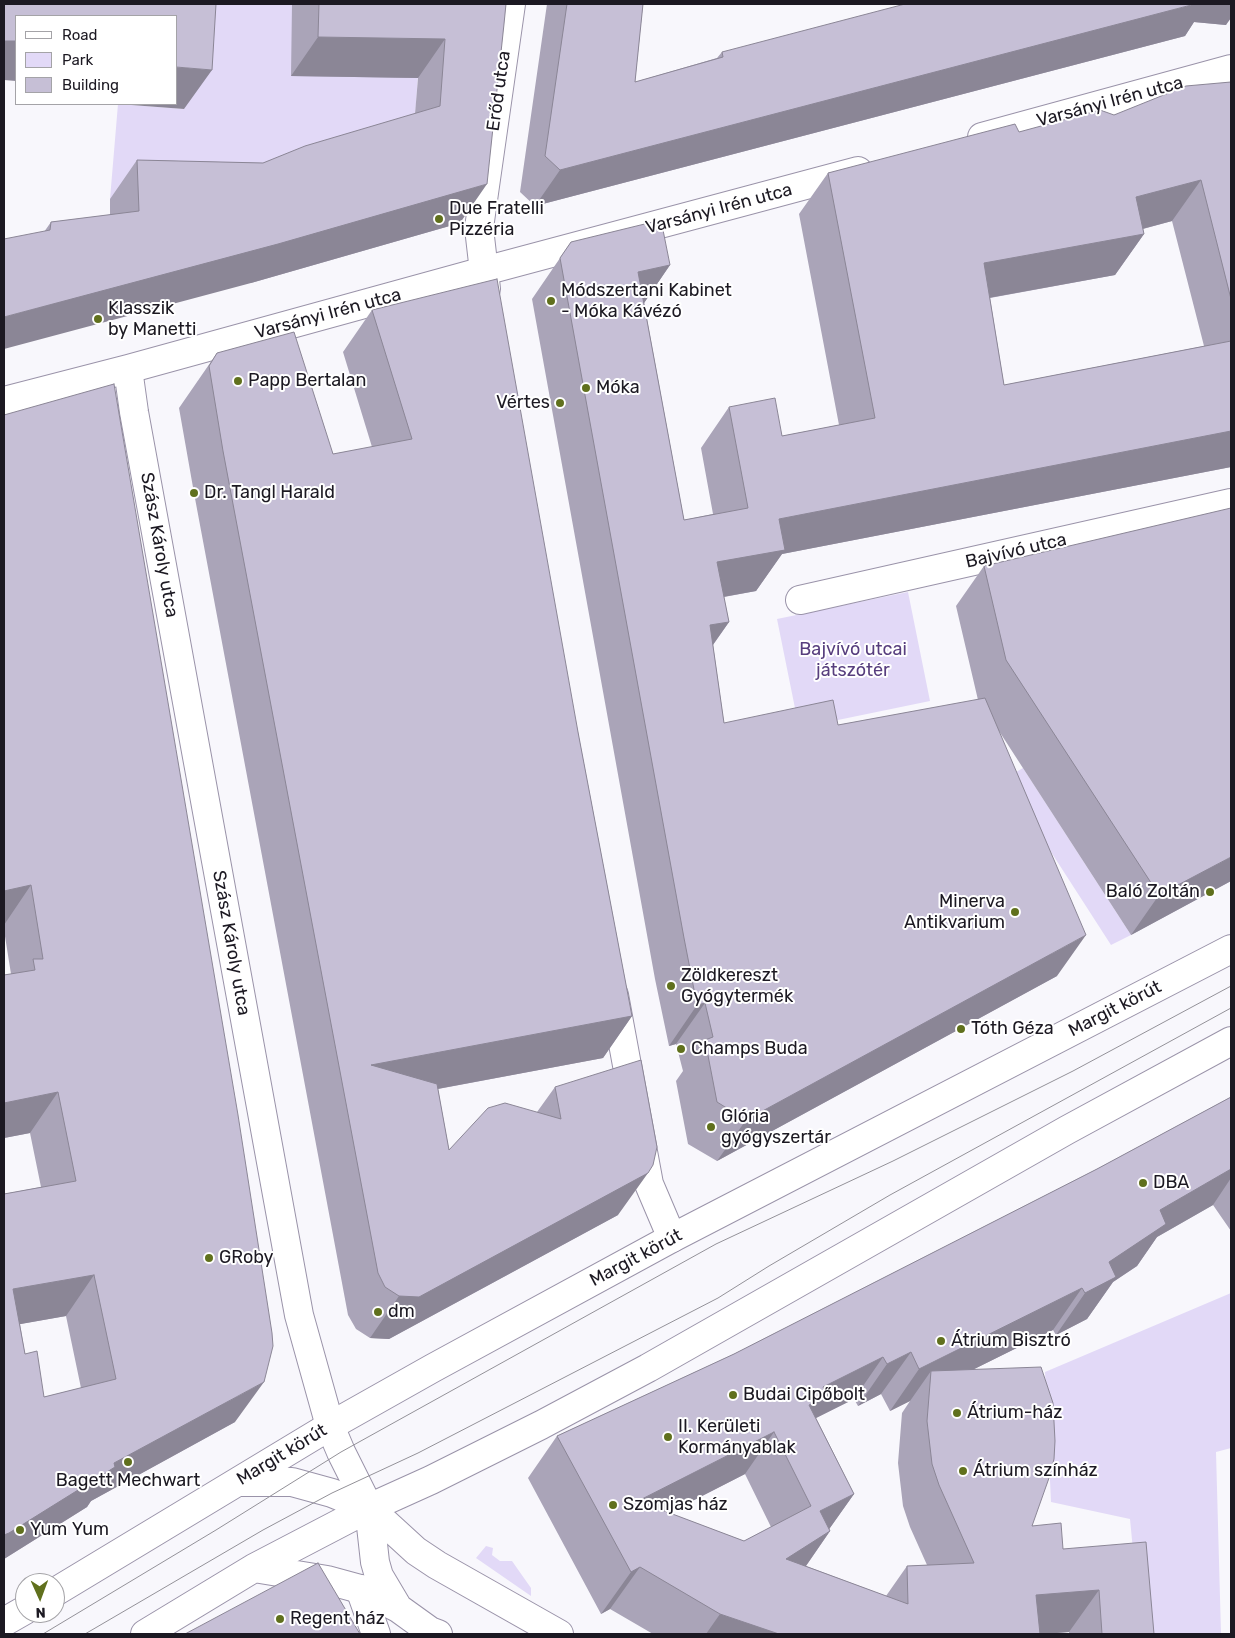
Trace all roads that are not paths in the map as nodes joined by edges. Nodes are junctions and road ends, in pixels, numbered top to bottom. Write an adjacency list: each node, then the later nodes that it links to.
1 (512, 4): 5 (street, Erőd utca)
2 (1231, 69): 3 (street, Varsányi Irén utca)
3 (955, 144)
4 (879, 165): 5 (street, Varsányi Irén utca)
5 (484, 280): 6 (street, Erőd utca); 7 (street, Varsányi Irén utca)
6 (488, 318)
7 (128, 369): 8 (street, Varsányi Irén utca); 15 (street, Szász Károly utca)
8 (4, 401)
9 (1231, 503): 10 (street, Bajvívó utca)
10 (800, 600)
11 (1231, 949): 14 (street, Margit körút)
12 (609, 970): 14 (street)
13 (1231, 1041): 17 (street)
14 (672, 1238): 15 (street, Margit körút)
15 (330, 1426): 16 (street, Margit körút); 17 (street, Szász Károly utca)
16 (237, 1482): 17 (street); 19 (street, Margit körút)
17 (368, 1508): 18 (street); 21 (street); 27 (street)
18 (254, 1568): 20 (street); 24 (street)
19 (65, 1586)
20 (360, 1589): 21 (street); 25 (street)
21 (398, 1608): 26 (street)
22 (15, 1616): 23 (street)
23 (4, 1622)
24 (145, 1634)
25 (376, 1634)
26 (438, 1634)
27 (559, 1634)

